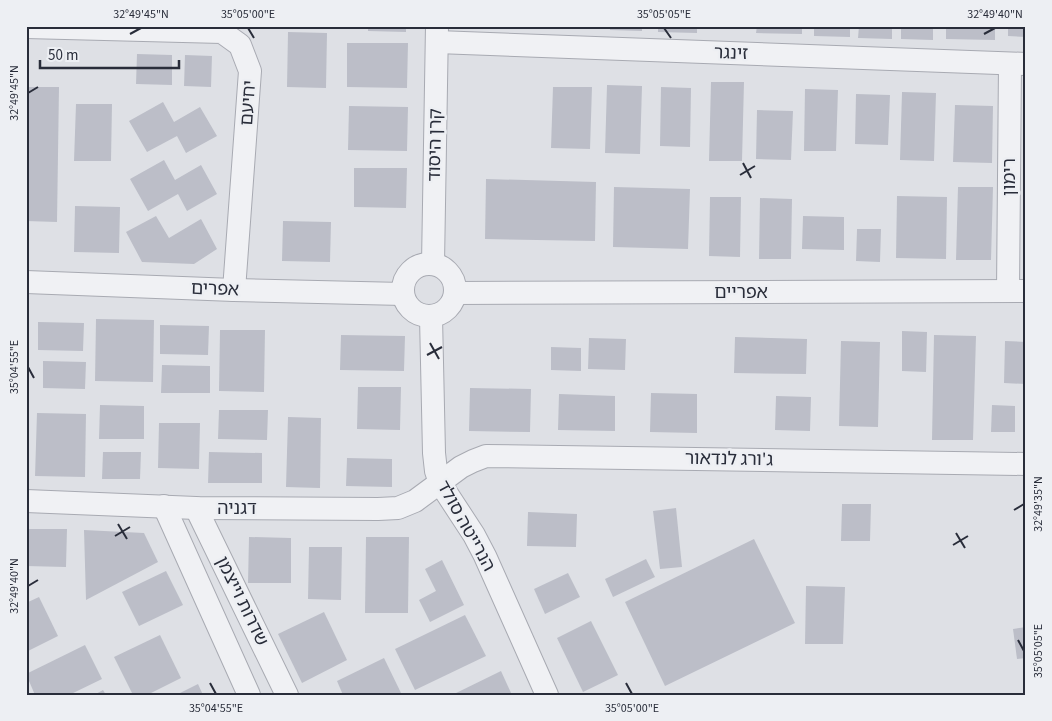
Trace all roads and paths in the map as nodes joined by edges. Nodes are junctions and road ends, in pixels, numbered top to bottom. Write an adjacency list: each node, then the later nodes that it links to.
1 (26, 27): 6 (street, יחיעם)
2 (437, 34): 3 (street, זינגר); 4 (street, קרן היסוד)
3 (1018, 64): 7 (street, רימון)
4 (432, 264): 8 (street); 9 (street)
5 (26, 282): 6 (street, אפרים)
6 (234, 290): 8 (street, אפרים)
7 (1017, 291): 9 (street, אפריים)
8 (403, 294): 10 (street)
9 (456, 294): 10 (street)
10 (431, 317): 12 (street, הנרייטה סולד)
11 (1026, 464): 12 (street, ג'ורג לנדאור)
12 (440, 483): 15 (street, דגניה); 18 (street, הנרייטה סולד)
13 (26, 501): 14 (street, דגניה)
14 (164, 506): 15 (street, דגניה); 16 (street, שדרות וייצמן)
15 (196, 508): 17 (street, שדרות וייצמן)
16 (249, 695)
17 (287, 695)
18 (547, 695)

